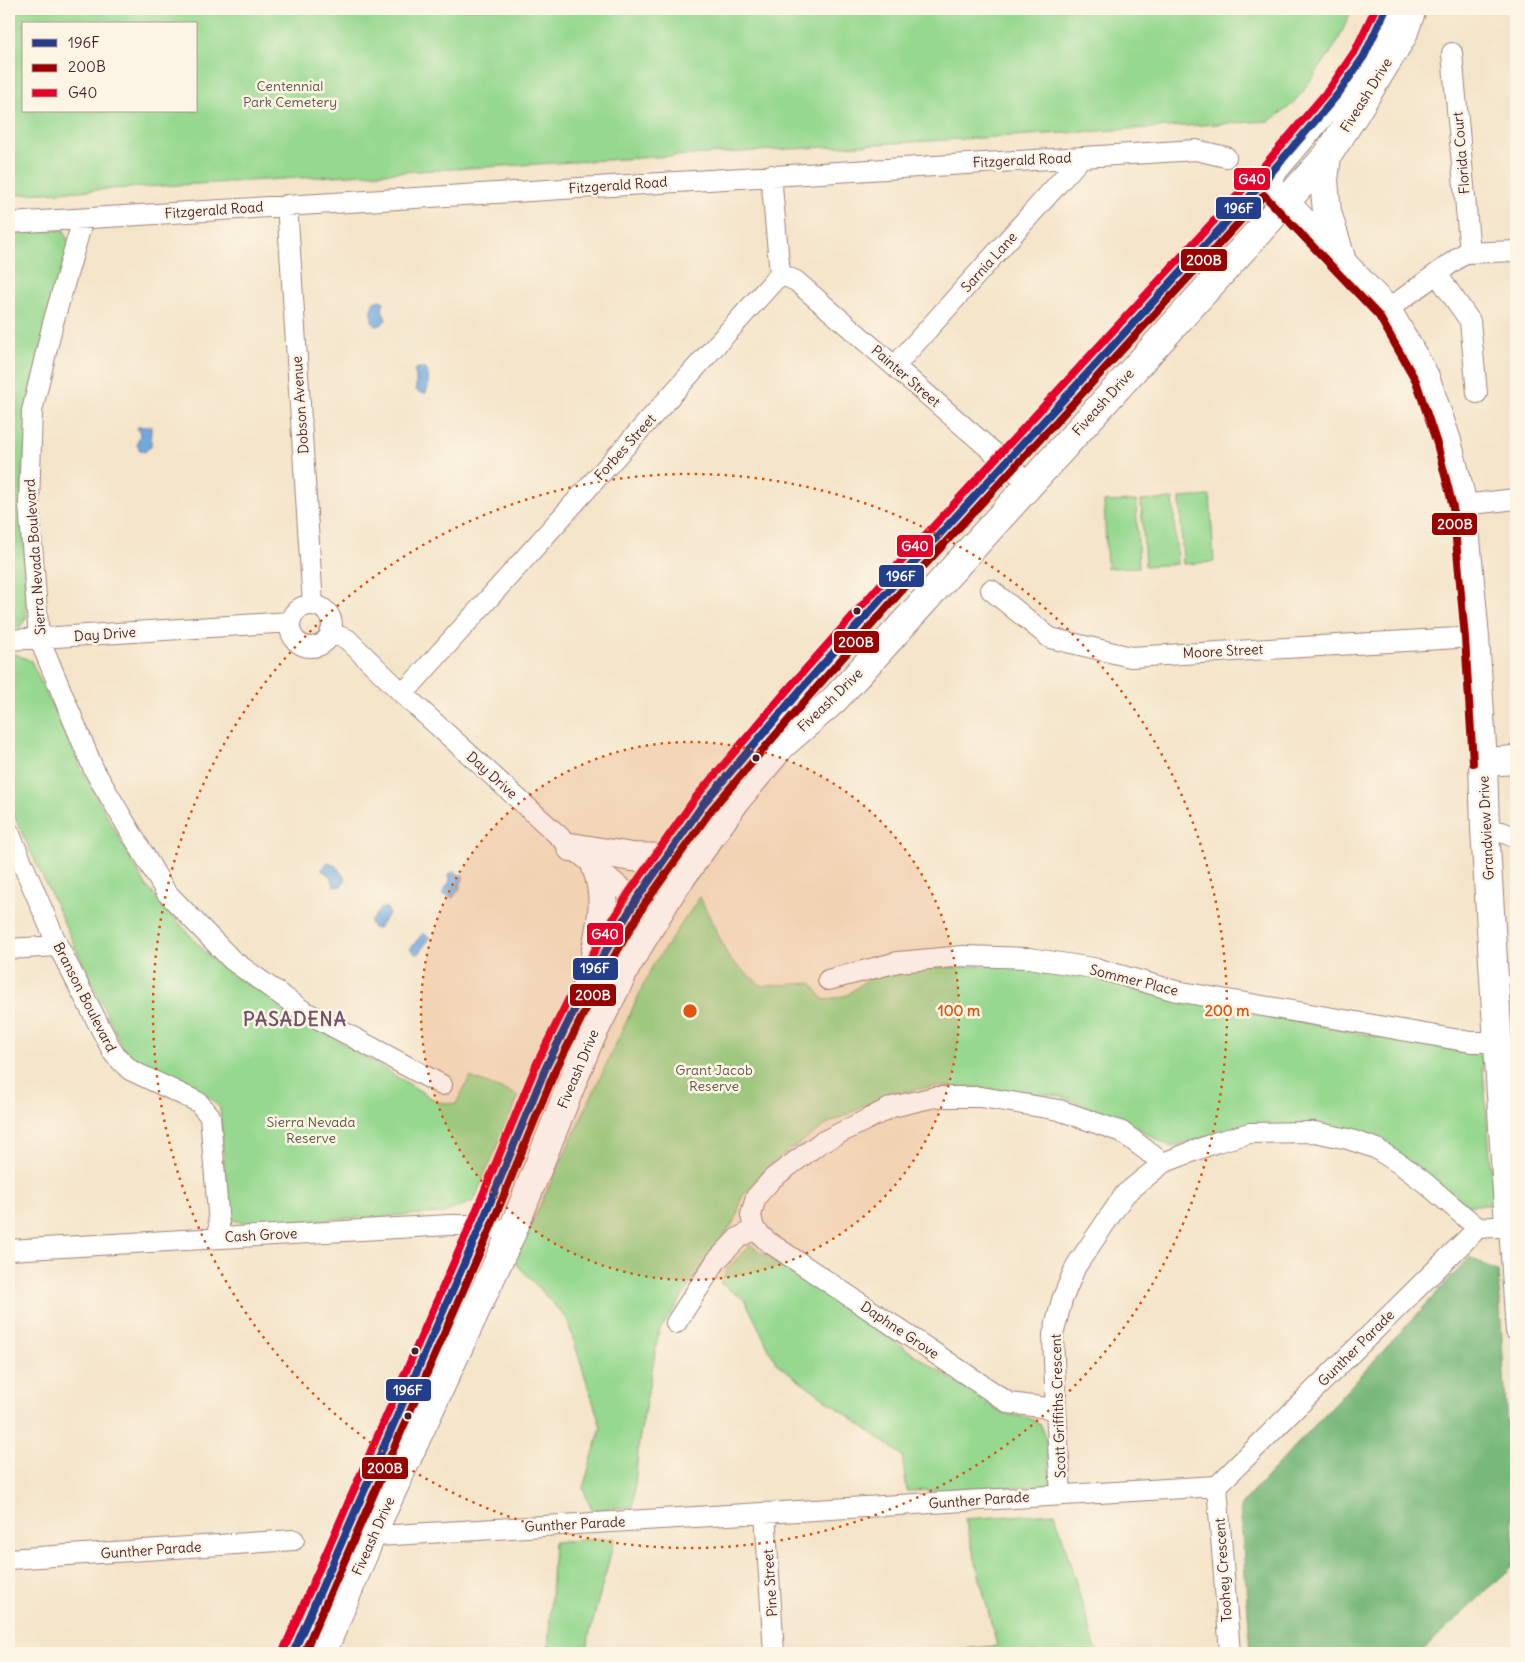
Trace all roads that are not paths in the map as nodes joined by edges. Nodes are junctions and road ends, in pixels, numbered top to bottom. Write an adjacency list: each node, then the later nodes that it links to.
1 (1386, 9): 8 (main road, Fiveash Drive)
2 (1412, 9): 4 (main road, Fiveash Drive)
3 (1452, 53): 14 (street, Florida Court)
4 (1327, 156): 9 (main road, Fiveash Drive); 15 (main road)
5 (1082, 157): 6 (street, Fitzgerald Road); 7 (street, Fitzgerald Road); 19 (street, Sarnia Lane)
6 (1226, 158)
7 (771, 175): 10 (street, Fitzgerald Road); 16 (street)
8 (1264, 181): 9 (main road, Grandview Drive); 21 (main road, Fiveash Drive)
9 (1285, 201): 15 (main road, Grandview Drive); 22 (main road, Fiveash Drive)
10 (287, 205): 11 (street, Fitzgerald Road); 26 (street, Dobson Avenue)
11 (83, 218): 12 (street, Fitzgerald Road); 30 (street, Sierra Nevada Boulevard)
12 (9, 223)
13 (1516, 251): 14 (street)
14 (1470, 253): 17 (street)
15 (1342, 262): 18 (main road, Grandview Drive)
16 (780, 274): 19 (street, Painter Street); 32 (street, Forbes Street)
17 (1437, 274): 18 (street); 20 (street)
18 (1387, 310): 24 (main road, Grandview Drive)
19 (896, 366): 21 (street, Painter Street)
20 (1477, 393)
21 (1006, 462): 22 (street, Painter Street); 39 (main road, Fiveash Drive)
22 (1029, 483): 41 (main road, Fiveash Drive)
23 (1516, 499): 24 (street)
24 (1463, 505): 29 (main road, Grandview Drive)
25 (991, 590): 29 (street, Moore Street)
26 (313, 605): 27 (street); 28 (street)
27 (290, 622): 28 (street); 30 (street, Day Drive)
28 (330, 633): 32 (street, Day Drive)
29 (1475, 637): 34 (main road, Grandview Drive)
30 (39, 638): 31 (street, Day Drive); 47 (street, Sierra Nevada Boulevard)
31 (9, 640)
32 (403, 694): 38 (street, Day Drive)
33 (1516, 760): 34 (main road)
34 (1483, 762): 35 (main road, Grandview Drive)
35 (1485, 829): 37 (street); 46 (main road, Grandview Drive)
36 (9, 832): 42 (street, Branson Boulevard)
37 (1516, 838)
38 (571, 847): 39 (main road); 40 (street, Day Drive)
39 (664, 858): 41 (main road, Fiveash Drive)
40 (596, 867): 41 (street, Day Drive); 44 (main road)
41 (646, 908): 44 (main road, Fiveash Drive); 53 (main road, Fiveash Drive)
42 (58, 946): 43 (street); 54 (street, Branson Boulevard)
43 (9, 949)
44 (591, 976): 49 (main road, Fiveash Drive)
45 (828, 980): 46 (street, Sommer Place)
46 (1499, 1042): 50 (main road, Grandview Drive)
47 (442, 1085)
48 (1163, 1163): 51 (street, Scott Griffiths Crescent); 52 (street); 58 (street, Scott Griffiths Crescent)
49 (481, 1225): 53 (street, Cash Grove); 54 (street, Cash Grove); 63 (main road, Fiveash Drive)
50 (1509, 1226): 51 (street); 57 (street, Grandview Drive)
51 (1478, 1228): 59 (street, Gunther Parade)
52 (754, 1229): 56 (street); 58 (street, Daphne Grove)
53 (512, 1232): 62 (main road, Fiveash Drive)
54 (220, 1237): 55 (street, Cash Grove)
55 (9, 1250)
56 (676, 1323)
57 (1516, 1331)
58 (1056, 1409): 60 (street, Scott Griffiths Crescent)
59 (1217, 1486): 60 (street, Gunther Parade); 69 (street, Toohey Crescent)
60 (1061, 1495): 61 (street, Gunther Parade)
61 (765, 1513): 62 (street, Gunther Parade); 68 (street, Pine Street)
62 (371, 1536): 63 (street, Gunther Parade); 67 (main road, Fiveash Drive)
63 (344, 1538): 66 (main road, Fiveash Drive)
64 (294, 1540): 65 (street, Gunther Parade)
65 (9, 1559)
66 (293, 1653)
67 (322, 1653)
68 (774, 1653)
69 (1230, 1653)

